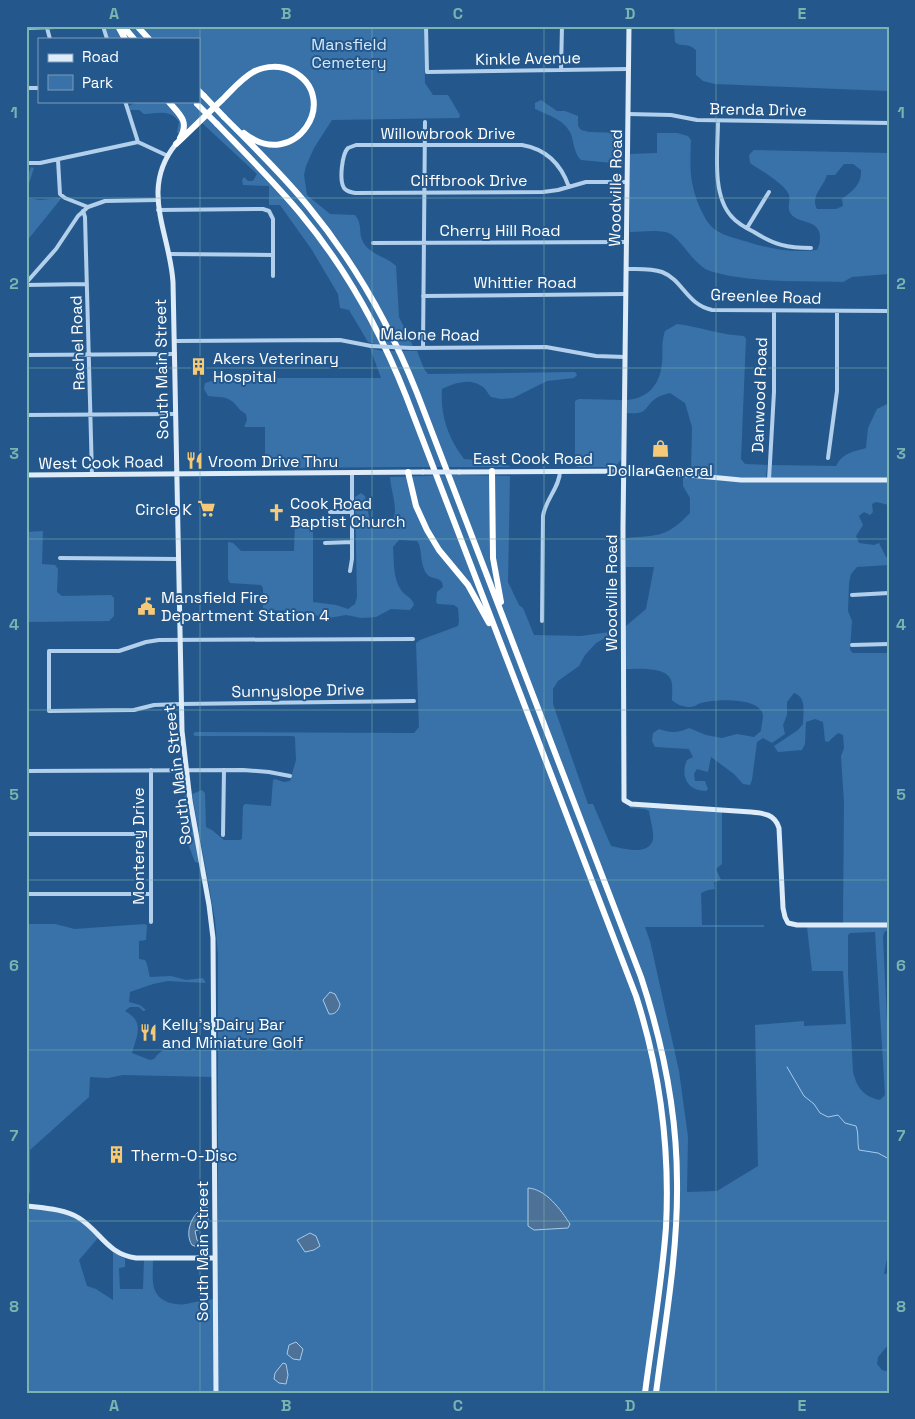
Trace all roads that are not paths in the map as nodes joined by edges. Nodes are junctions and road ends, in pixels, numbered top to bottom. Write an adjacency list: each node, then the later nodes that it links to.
1 (84, 26): 10 (street)
2 (103, 26): 12 (street)
3 (118, 26): 13 (highway)
4 (123, 26): 14 (highway)
5 (137, 26): 15 (highway)
6 (426, 26): 17 (street, Kinkle Avenue)
7 (562, 26): 17 (street)
8 (629, 26): 16 (street, Woodville Road)
9 (26, 28): 10 (street)
10 (47, 28): 11 (street)
11 (50, 38)
12 (107, 38)
13 (124, 38)
14 (133, 38)
15 (148, 38)
16 (628, 69): 17 (street, Kinkle Avenue); 22 (street, Woodville Road)
17 (561, 70)
18 (200, 91): 23 (highway, bridge)
19 (125, 102): 27 (street)
20 (169, 102): 28 (highway)
21 (196, 103): 93 (highway, bridge)
22 (628, 114): 24 (street, Brenda Drive); 34 (street, Woodville Road)
23 (224, 117): 28 (highway); 92 (highway)
24 (718, 121): 26 (street, Brenda Drive); 42 (street)
25 (425, 122): 29 (street)
26 (889, 123)
27 (138, 142): 30 (street); 32 (street)
28 (176, 144): 30 (street, South Main Street)
29 (425, 145): 31 (street, Willowbrook Drive); 35 (street, Willowbrook Drive); 36 (street)
30 (168, 156): 38 (street, South Main Street)
31 (343, 156): 36 (street, Cliffbrook Drive)
32 (58, 160): 33 (street); 39 (street)
33 (26, 163)
34 (627, 182): 35 (street, Cliffbrook Drive); 43 (street, Woodville Road)
35 (569, 187): 36 (street, Cliffbrook Drive)
36 (425, 192): 45 (street)
37 (770, 192): 42 (street)
38 (157, 200): 39 (street); 40 (street, South Main Street)
39 (88, 208): 41 (street)
40 (158, 210): 47 (street, South Main Street); 48 (street)
41 (83, 211): 51 (street); 52 (street, Rachel Road)
42 (747, 228): 46 (street)
43 (626, 242): 45 (street, Cherry Hill Road); 49 (street, Woodville Road)
44 (374, 243): 45 (street, Cherry Hill Road)
45 (424, 243): 54 (street)
46 (811, 248)
47 (170, 254): 48 (street); 58 (street, South Main Street)
48 (273, 255): 50 (street)
49 (626, 269): 53 (street, Woodville Road); 55 (street, Greenlee Road)
50 (273, 276)
51 (26, 284): 52 (street)
52 (87, 284): 62 (street, Rachel Road)
53 (626, 294): 54 (street, Whittier Road); 63 (street, Woodville Road)
54 (423, 296): 59 (street)
55 (774, 311): 56 (street, Greenlee Road); 76 (street, Danwood Road)
56 (837, 311): 57 (street, Greenlee Road); 67 (street)
57 (889, 311)
58 (175, 341): 59 (street, Malone Road, bridge); 60 (street, South Main Street)
59 (423, 348): 63 (street, Malone Road)
60 (175, 354): 62 (street); 64 (street, South Main Street)
61 (26, 355): 62 (street)
62 (90, 355): 66 (street, Rachel Road)
63 (626, 357): 68 (street, Woodville Road)
64 (176, 414): 66 (street); 73 (street, South Main Street)
65 (26, 415): 66 (street)
66 (91, 415): 75 (street, Rachel Road)
67 (828, 458)
68 (624, 470): 70 (street, East Cook Road); 76 (street, East Cook Road); 107 (street, Woodville Road)
69 (492, 471): 70 (street, East Cook Road); 72 (street, East Cook Road, bridge); 92 (highway)
70 (560, 471): 87 (street)
71 (352, 472): 72 (street, East Cook Road); 73 (street, East Cook Road); 79 (street)
72 (408, 472): 93 (highway)
73 (177, 474): 75 (street, West Cook Road); 83 (street, South Main Street)
74 (26, 475): 75 (street, West Cook Road)
75 (92, 475)
76 (769, 480): 77 (street, East Cook Road)
77 (889, 480)
78 (330, 512): 79 (street)
79 (352, 512): 80 (street)
80 (352, 542): 81 (street); 84 (street)
81 (325, 543)
82 (60, 558): 83 (street)
83 (178, 559): 89 (street, South Main Street)
84 (350, 571)
85 (889, 593): 86 (street)
86 (852, 595)
87 (542, 621)
88 (413, 639): 89 (street)
89 (180, 640): 95 (street, South Main Street); 95 (street, Sunnyslope Drive)
90 (889, 644): 91 (street)
91 (852, 645)
92 (514, 646): 112 (highway)
93 (522, 696): 111 (highway)
94 (414, 701): 95 (street, Sunnyslope Drive)
95 (181, 704): 97 (street, South Main Street)
96 (151, 770): 97 (street); 99 (street); 102 (street, Monterey Drive)
97 (186, 770): 98 (street); 109 (street, South Main Street)
98 (224, 770): 100 (street); 103 (street)
99 (26, 771)
100 (290, 776)
101 (26, 834): 102 (street)
102 (151, 834): 105 (street, Monterey Drive)
103 (223, 834)
104 (26, 894): 105 (street)
105 (151, 894): 106 (street, Monterey Drive)
106 (151, 922)
107 (889, 925)
108 (26, 1206): 109 (street)
109 (215, 1258): 110 (street, South Main Street)
110 (216, 1393)
111 (645, 1393)
112 (656, 1393)

